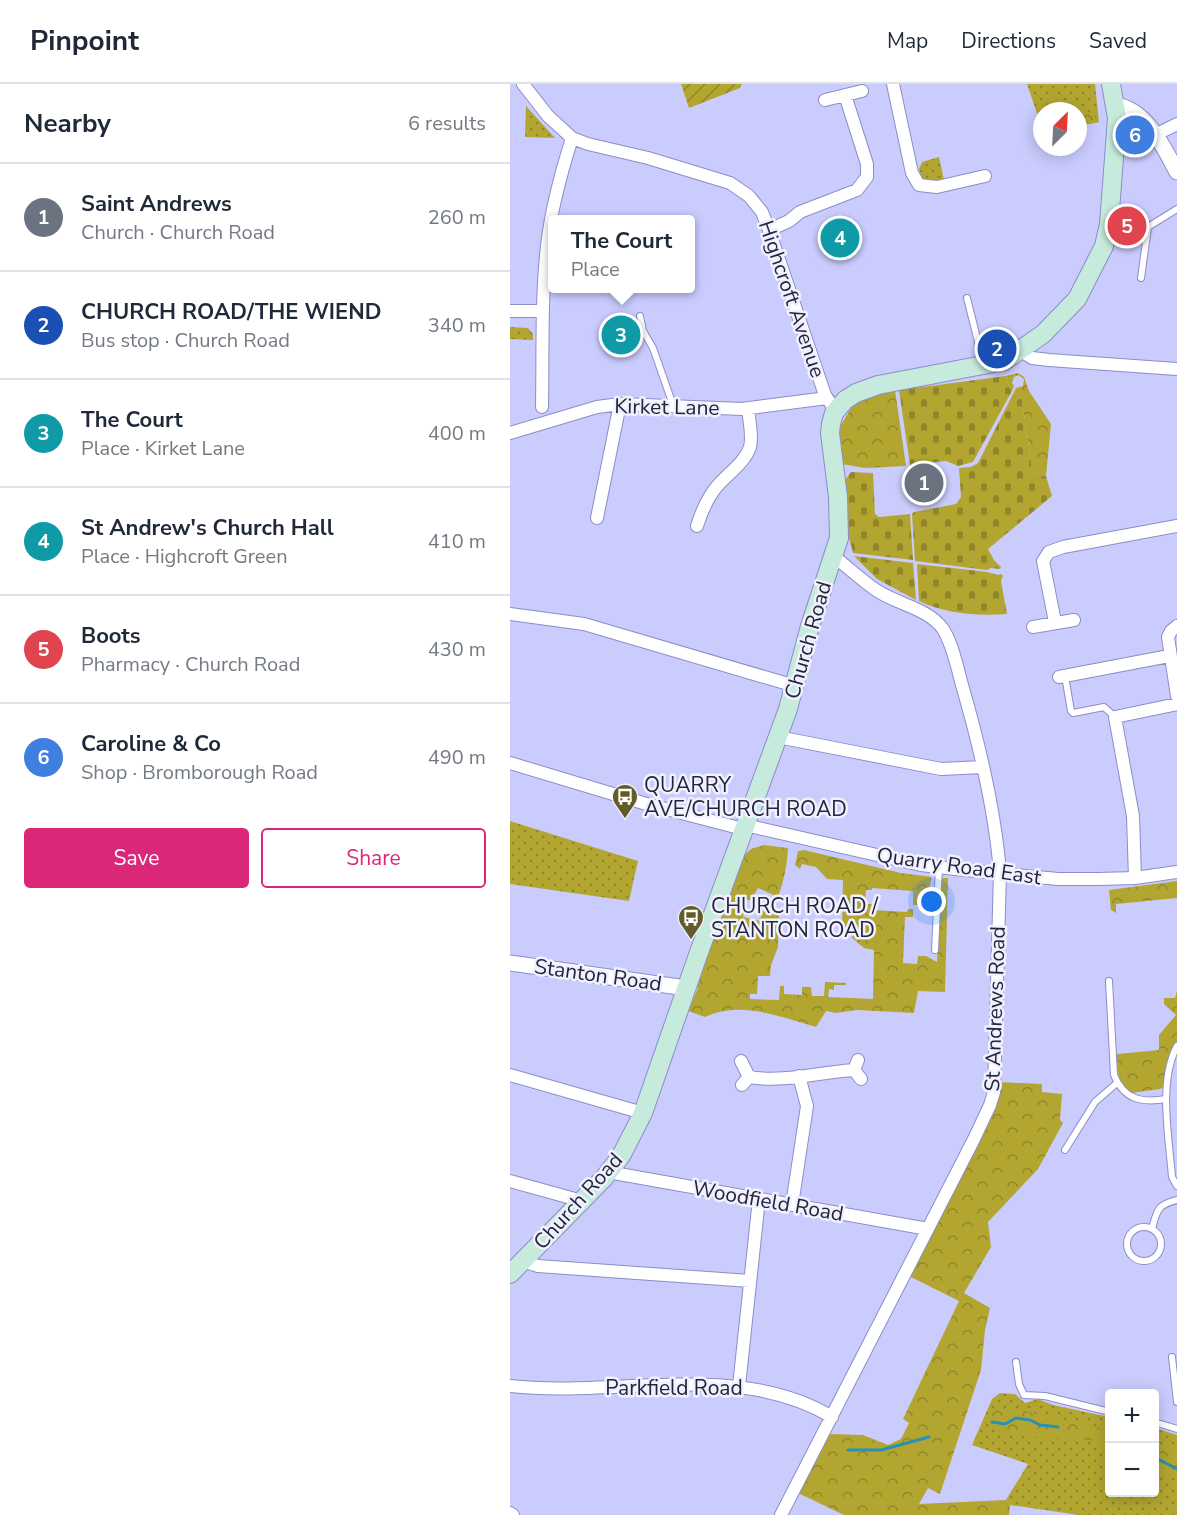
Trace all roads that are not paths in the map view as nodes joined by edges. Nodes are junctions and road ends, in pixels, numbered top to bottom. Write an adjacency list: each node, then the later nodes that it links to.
1 (524, 84): 10 (street)
2 (893, 84): 13 (street)
3 (1111, 84): 7 (main road)
4 (862, 91): 5 (street)
5 (846, 95): 6 (street); 16 (street)
6 (825, 100)
7 (1114, 105): 9 (street); 23 (main road)
8 (1177, 124): 9 (street)
9 (1155, 135): 11 (street)
10 (572, 138): 15 (street); 16 (street, Highcroft Avenue)
11 (1171, 151): 12 (street)
12 (1177, 172)
13 (985, 176)
14 (1177, 209): 18 (lane)
15 (552, 215)
16 (769, 230): 27 (street, Highcroft Avenue)
17 (548, 239): 21 (street)
18 (1142, 278)
19 (967, 298): 24 (lane)
20 (510, 311): 21 (street)
21 (543, 311): 29 (street)
22 (640, 316): 28 (lane)
23 (1022, 351): 24 (main road); 25 (street)
24 (984, 365): 27 (main road)
25 (1177, 369)
26 (620, 404): 28 (street, Kirket Lane); 31 (street, Kirket Lane); 32 (street)
27 (832, 404): 30 (street, Kirket Lane); 35 (main road, Church Road)
28 (673, 405): 30 (street, Kirket Lane)
29 (542, 407)
30 (748, 409): 34 (street)
31 (510, 433)
32 (597, 518)
33 (1177, 525): 38 (street)
34 (697, 526)
35 (833, 556): 43 (main road, Church Road); 49 (street, St Andrews Road)
36 (510, 614): 43 (street)
37 (1074, 620): 38 (street)
38 (1055, 622): 40 (street)
39 (1177, 626): 41 (street)
40 (1033, 627)
41 (1173, 663): 42 (street); 44 (street)
42 (1062, 676): 46 (lane)
43 (795, 686): 47 (main road, Church Road)
44 (1177, 696)
45 (1177, 704): 46 (street)
46 (1115, 717): 54 (street)
47 (778, 737): 49 (street); 50 (main road, Church Road)
48 (510, 763): 50 (street, Quarry Road East)
49 (984, 767): 53 (street, St Andrews Road)
50 (744, 827): 51 (street, Quarry Road East); 58 (main road, Church Road)
51 (939, 867): 53 (street, Quarry Road East); 55 (lane)
52 (1177, 872): 54 (street, Quarry Road East)
53 (1000, 873): 54 (street, Quarry Road East); 75 (street, St Andrews Road)
54 (1135, 878)
55 (935, 950)
56 (510, 963): 58 (street, Stanton Road)
57 (1109, 981): 64 (lane)
58 (686, 988): 66 (main road, Church Road)
59 (1177, 1046): 65 (lane)
60 (741, 1061): 63 (street)
61 (858, 1070): 63 (street)
62 (510, 1075): 66 (street)
63 (799, 1076): 74 (street)
64 (1117, 1083): 65 (lane); 67 (lane)
65 (1166, 1100): 70 (lane)
66 (643, 1113): 68 (main road, Church Road)
67 (1065, 1150)
68 (608, 1172): 71 (street, Woodfield Road); 73 (main road, Church Road)
69 (510, 1181): 73 (street)
70 (1177, 1186)
71 (759, 1200): 74 (street, Woodfield Road); 78 (street)
72 (1177, 1200): 76 (lane)
73 (582, 1201): 77 (main road, Church Road)
74 (792, 1205): 75 (street, Woodfield Road)
75 (928, 1229): 85 (street, St Andrews Road)
76 (1152, 1229): 76 (lane)
77 (517, 1267): 78 (street)
78 (750, 1281): 82 (street)
79 (1173, 1357): 83 (lane)
80 (1016, 1362): 84 (lane)
81 (510, 1386): 82 (street, Parkfield Road)
82 (739, 1386): 85 (street, Parkfield Road)
83 (1177, 1402)
84 (1105, 1411)
85 (832, 1417): 88 (street, St Andrews Road)
86 (1159, 1423): 87 (lane)
87 (1177, 1429)
88 (781, 1515)

